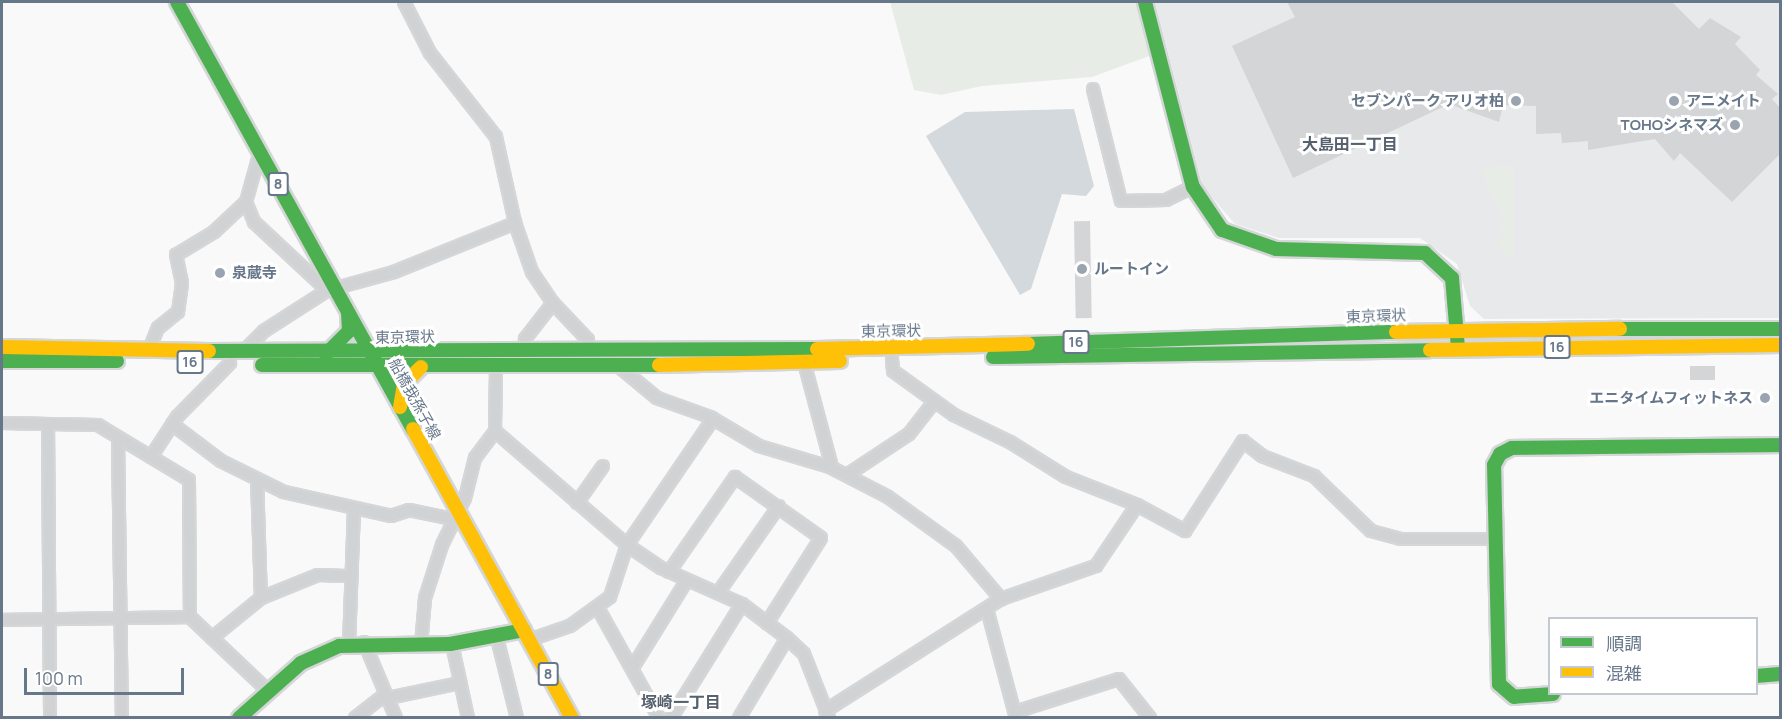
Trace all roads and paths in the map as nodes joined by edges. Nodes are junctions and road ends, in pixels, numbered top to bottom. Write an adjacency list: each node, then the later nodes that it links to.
1 (177, 2): 5 (main road, 船橋我孫子線 / 8)
2 (404, 2): 8 (street)
3 (1145, 2): 6 (main road)
4 (1093, 89): 6 (street)
5 (260, 152): 7 (street); 9 (main road, 船橋我孫子線 / 8)
6 (1193, 187): 13 (main road)
7 (246, 202): 9 (street); 17 (street)
8 (515, 223): 9 (street); 10 (street)
9 (332, 288): 11 (main road, 船橋我孫子線 / 8); 20 (street)
10 (553, 303): 18 (street); 19 (street)
11 (348, 313): 21 (main road); 22 (main road, 船橋我孫子線 / 8)
12 (1780, 329): 13 (main road, 東京環状 / 16)
13 (1458, 330): 16 (main road); 18 (main road, 東京環状 / 16)
14 (1780, 345): 16 (main road, 東京環状 / 16)
15 (2, 347): 17 (main road, 東京環状 / 16)
16 (1458, 348): 23 (main road, 東京環状 / 16)
17 (149, 350): 20 (main road, 東京環状 / 16)
18 (589, 350): 19 (main road, 東京環状 / 16)
19 (525, 352): 22 (main road, 東京環状 / 16)
20 (242, 353): 21 (main road, 東京環状 / 16)
21 (326, 354): 22 (main road, 東京環状 / 16)
22 (371, 354): 28 (main road, 船橋我孫子線 / 8)
23 (892, 359): 25 (main road, 東京環状 / 16); 31 (street)
24 (2, 361): 26 (main road, 東京環状 / 16)
25 (804, 362): 27 (main road, 東京環状 / 16); 42 (street)
26 (230, 363): 28 (main road, 東京環状 / 16); 36 (street)
27 (617, 365): 30 (main road, 東京環状 / 16); 33 (street)
28 (379, 367): 29 (main road, 東京環状 / 16); 32 (main road, 船橋我孫子線 / 8)
29 (421, 367): 30 (main road, 東京環状 / 16); 32 (main road)
30 (496, 368): 37 (street)
31 (934, 402): 43 (street); 46 (street)
32 (400, 407): 49 (main road, 船橋我孫子線 / 8)
33 (713, 419): 42 (street); 51 (street)
34 (2, 423): 35 (street)
35 (48, 424): 38 (street); 64 (street)
36 (172, 424): 40 (street); 44 (street)
37 (495, 431): 45 (street); 49 (street)
38 (118, 438): 40 (street); 62 (street)
39 (1780, 445): 50 (main road)
40 (151, 457): 61 (street)
41 (603, 466): 45 (street)
42 (832, 468): 43 (street)
43 (847, 475): 57 (street)
44 (257, 479): 48 (street); 56 (street)
45 (578, 502): 51 (street)
46 (1137, 505): 50 (street); 57 (street)
47 (779, 506): 52 (street); 55 (street); 65 (street)
48 (354, 508): 49 (street); 53 (street)
49 (455, 515): 66 (main road, 船橋我孫子線 / 8); 73 (street)
50 (1496, 539): 79 (main road)
51 (627, 545): 52 (street); 60 (street)
52 (669, 572): 54 (street)
53 (352, 576): 56 (street); 72 (street)
54 (687, 580): 55 (street); 74 (street)
55 (718, 593): 58 (street)
56 (261, 598): 67 (street)
57 (1001, 599): 59 (street)
58 (742, 604): 65 (street); 92 (street)
59 (987, 609): 81 (street); 82 (street)
60 (599, 610): 66 (street); 74 (street)
61 (190, 617): 62 (street); 67 (street)
62 (120, 618): 64 (street); 84 (street)
63 (2, 620): 64 (street)
64 (49, 620): 83 (street)
65 (767, 623): 69 (street)
66 (526, 635): 68 (main road); 90 (main road, 船橋我孫子線 / 8)
67 (212, 638): 78 (street)
68 (497, 638): 71 (main road); 89 (street)
69 (787, 639): 81 (street); 93 (street)
70 (364, 642): 72 (main road); 73 (main road); 80 (street)
71 (452, 644): 73 (main road); 77 (street)
72 (349, 645): 78 (main road)
73 (422, 645)
74 (633, 667): 91 (street)
75 (1780, 674): 76 (main road)
76 (1758, 676)
77 (460, 683): 80 (street); 88 (street)
78 (267, 690): 85 (main road)
79 (1548, 694)
80 (387, 696): 86 (street); 87 (street)
81 (824, 712)
82 (1016, 715): 94 (street)
83 (50, 717)
84 (122, 717)
85 (240, 717)
86 (356, 717)
87 (396, 717)
88 (468, 717)
89 (518, 717)
90 (572, 717)
91 (659, 717)
92 (671, 717)
93 (739, 717)
94 (1150, 717)

